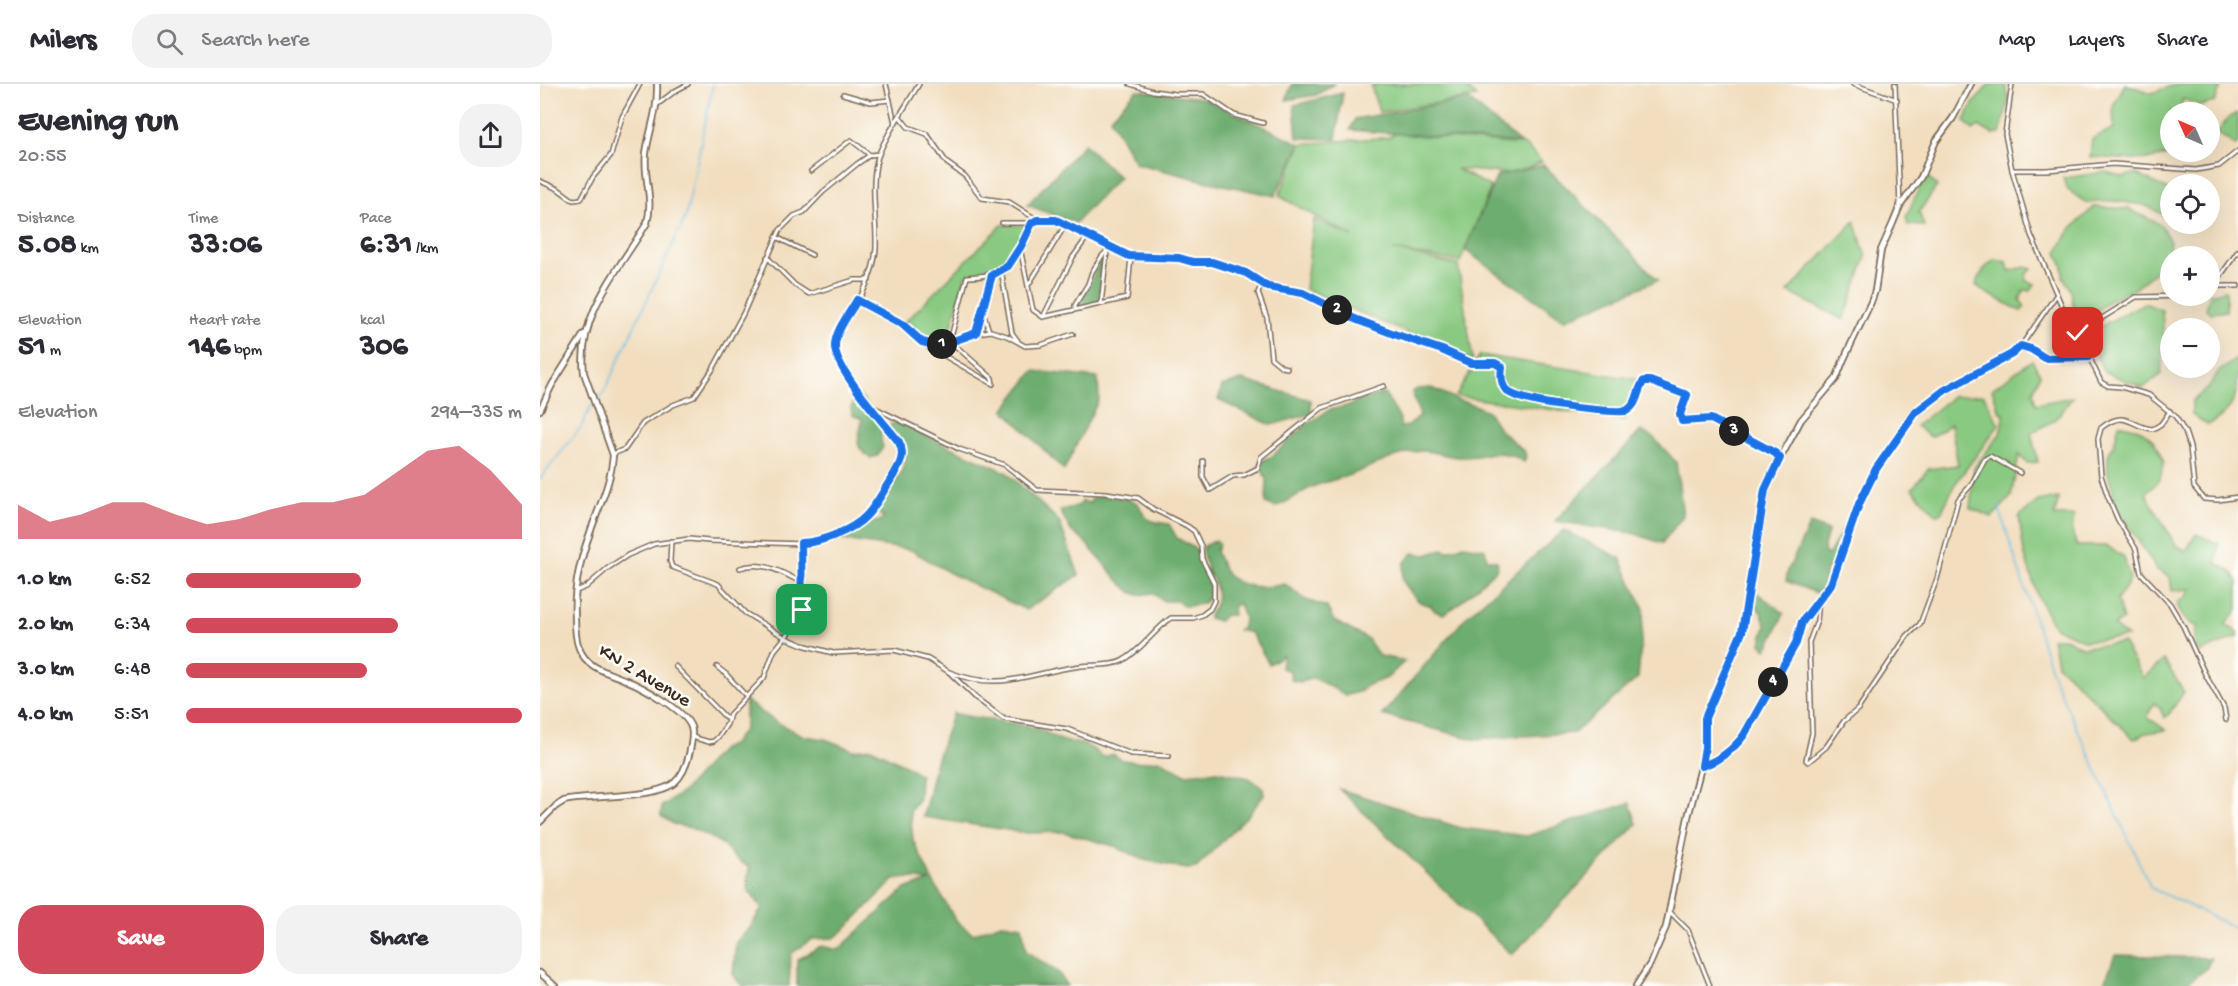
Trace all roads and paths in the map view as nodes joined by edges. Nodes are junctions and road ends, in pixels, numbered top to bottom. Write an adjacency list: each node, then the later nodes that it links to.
1 (640, 84): 23 (street)
2 (657, 84): 14 (main road, KN 2 Avenue)
3 (688, 84): 14 (street)
4 (886, 84): 12 (street)
5 (919, 84): 15 (street)
6 (1130, 84): 16 (street)
7 (1852, 84): 13 (street)
8 (1895, 84): 13 (street)
9 (1971, 84): 24 (main road)
10 (2012, 84): 21 (street)
11 (843, 94): 12 (street)
12 (890, 100): 17 (street)
13 (1897, 100): 24 (street)
14 (658, 104): 53 (main road, KN 2 Avenue)
15 (900, 117): 17 (street); 25 (street)
16 (1263, 123)
17 (896, 125): 19 (street)
18 (2238, 151): 21 (street)
19 (879, 154): 20 (street); 41 (street)
20 (870, 155): 22 (street); 30 (street)
21 (2012, 170): 46 (street)
22 (811, 171)
23 (540, 181)
24 (1900, 206): 69 (main road)
25 (1037, 220): 27 (street); 28 (street)
26 (1002, 223): 27 (street)
27 (1032, 223): 31 (street)
28 (1066, 224): 29 (street); 44 (street)
29 (1088, 236): 32 (street); 52 (street)
30 (776, 237): 35 (street); 36 (street)
31 (1020, 248): 38 (street); 44 (street)
32 (1110, 248): 34 (street); 37 (street)
33 (2238, 251): 40 (street)
34 (1107, 252): 49 (street); 50 (street)
35 (812, 255)
36 (767, 257): 41 (street); 68 (street)
37 (1131, 257): 42 (street); 49 (street)
38 (1001, 270): 39 (street); 60 (street)
39 (992, 275): 51 (street); 58 (street)
40 (2220, 277)
41 (869, 280): 48 (street)
42 (1262, 283): 63 (street); 69 (street)
43 (2238, 285): 45 (street)
44 (1028, 286): 52 (street)
45 (2220, 286)
46 (2057, 294): 56 (street); 61 (street)
47 (2160, 297): 56 (street)
48 (857, 300): 59 (street); 65 (street)
49 (1101, 304): 52 (street)
50 (1075, 308)
51 (982, 310): 54 (street); 55 (street)
52 (1042, 317)
53 (585, 331): 66 (main road); 68 (main road, KN 2 Avenue)
54 (989, 332): 55 (street); 60 (street)
55 (976, 333): 58 (street)
56 (2078, 333): 62 (street)
57 (1073, 334): 60 (street)
58 (950, 341): 59 (street); 59 (street)
59 (922, 342)
60 (1020, 343)
61 (2021, 346): 62 (street); 78 (street)
62 (2088, 357): 67 (street)
63 (1287, 368)
64 (1384, 386): 70 (street)
65 (869, 405): 74 (street); 82 (street)
66 (540, 410)
67 (2170, 411): 72 (street); 85 (street)
68 (613, 455): 77 (main road, KN 2 Avenue)
69 (1780, 458): 88 (main road)
70 (1203, 461)
71 (2020, 473): 78 (street)
72 (2238, 497)
73 (671, 541): 74 (street); 77 (street); 79 (street)
74 (801, 543): 76 (street)
75 (740, 568): 76 (street)
76 (801, 582): 79 (street)
77 (574, 591): 86 (main road, KN 2 Avenue)
78 (1820, 598): 88 (street)
79 (786, 638): 82 (street); 83 (street)
80 (675, 666): 84 (street)
81 (717, 667): 83 (street)
82 (949, 672): 87 (street)
83 (747, 697): 84 (street)
84 (728, 720): 86 (street)
85 (2226, 720)
86 (692, 737): 89 (main road, KN 2 Avenue)
87 (1169, 756)
88 (1702, 766): 90 (main road)
89 (540, 822)
90 (1669, 911): 93 (main road); 94 (street)
91 (540, 973): 92 (main road)
92 (555, 986)
93 (1636, 986)
94 (1710, 986)

